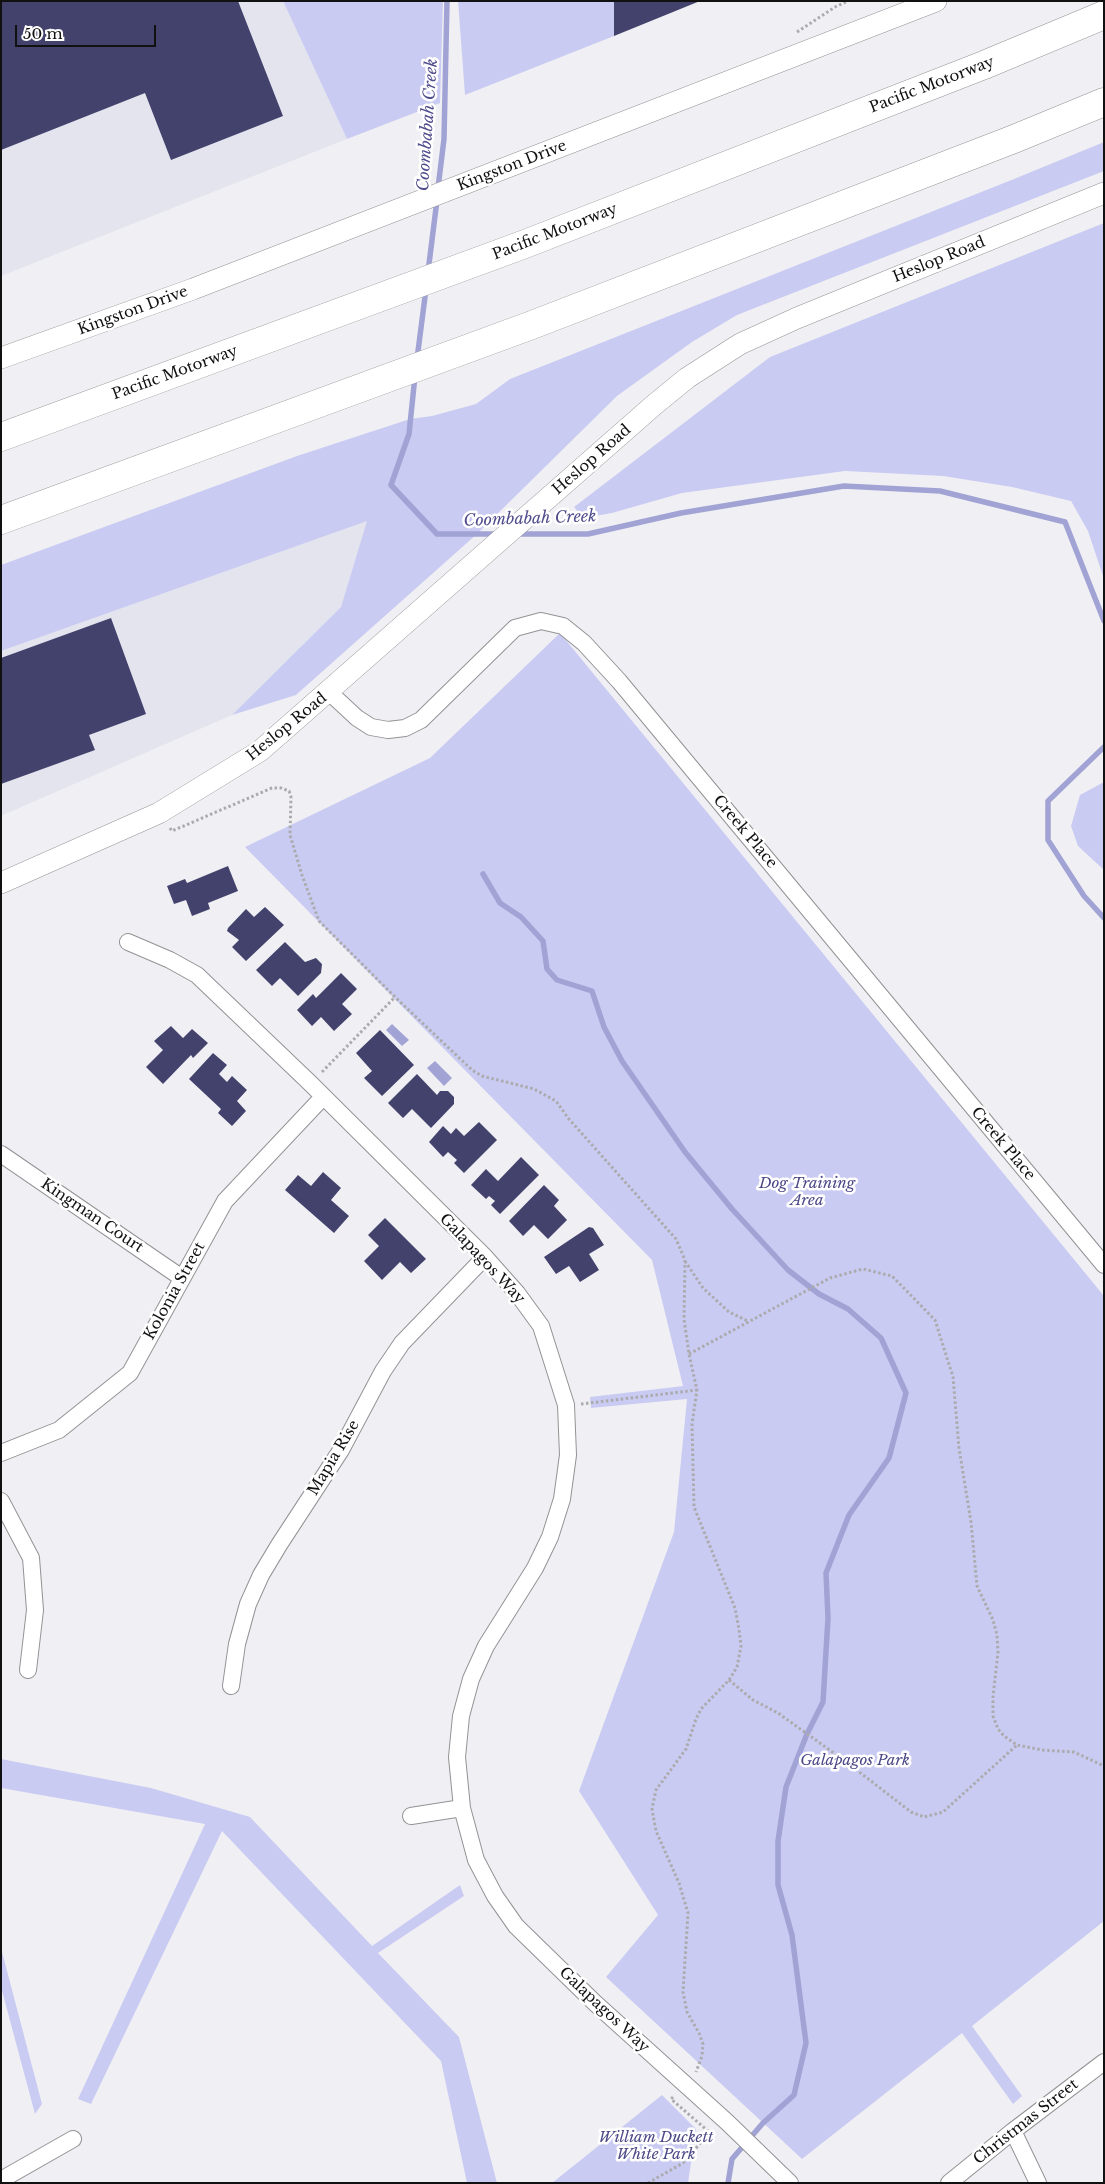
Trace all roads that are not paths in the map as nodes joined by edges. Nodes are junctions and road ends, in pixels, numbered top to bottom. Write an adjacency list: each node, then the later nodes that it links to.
1 (936, 1): 5 (street, Kingston Drive)
2 (1104, 16): 6 (highway, Pacific Motorway)
3 (1104, 102): 7 (highway)
4 (1104, 193): 8 (street, Heslop Road)
5 (1, 358)
6 (1, 437)
7 (1, 520)
8 (330, 692): 9 (street, Heslop Road); 14 (street, Creek Place)
9 (1, 883)
10 (128, 942): 11 (street, Galapagos Way)
11 (323, 1097): 13 (street, Galapagos Way); 15 (street, Kolonia Street)
12 (1, 1154): 15 (street, Kingman Court)
13 (485, 1257): 19 (street, Mapia Rise); 20 (street, Galapagos Way)
14 (1104, 1265)
15 (182, 1278): 16 (street, Kolonia Street)
16 (1, 1453)
17 (1, 1501): 18 (street)
18 (28, 1670)
19 (231, 1686)
20 (462, 1808): 21 (street); 26 (street, Galapagos Way)
21 (411, 1816)
22 (1104, 2062): 23 (street, Christmas Street)
23 (1013, 2131): 27 (street, Christmas Street); 28 (street)
24 (73, 2140): 25 (street)
25 (1, 2180)
26 (790, 2183)
27 (949, 2183)
28 (1038, 2183)

